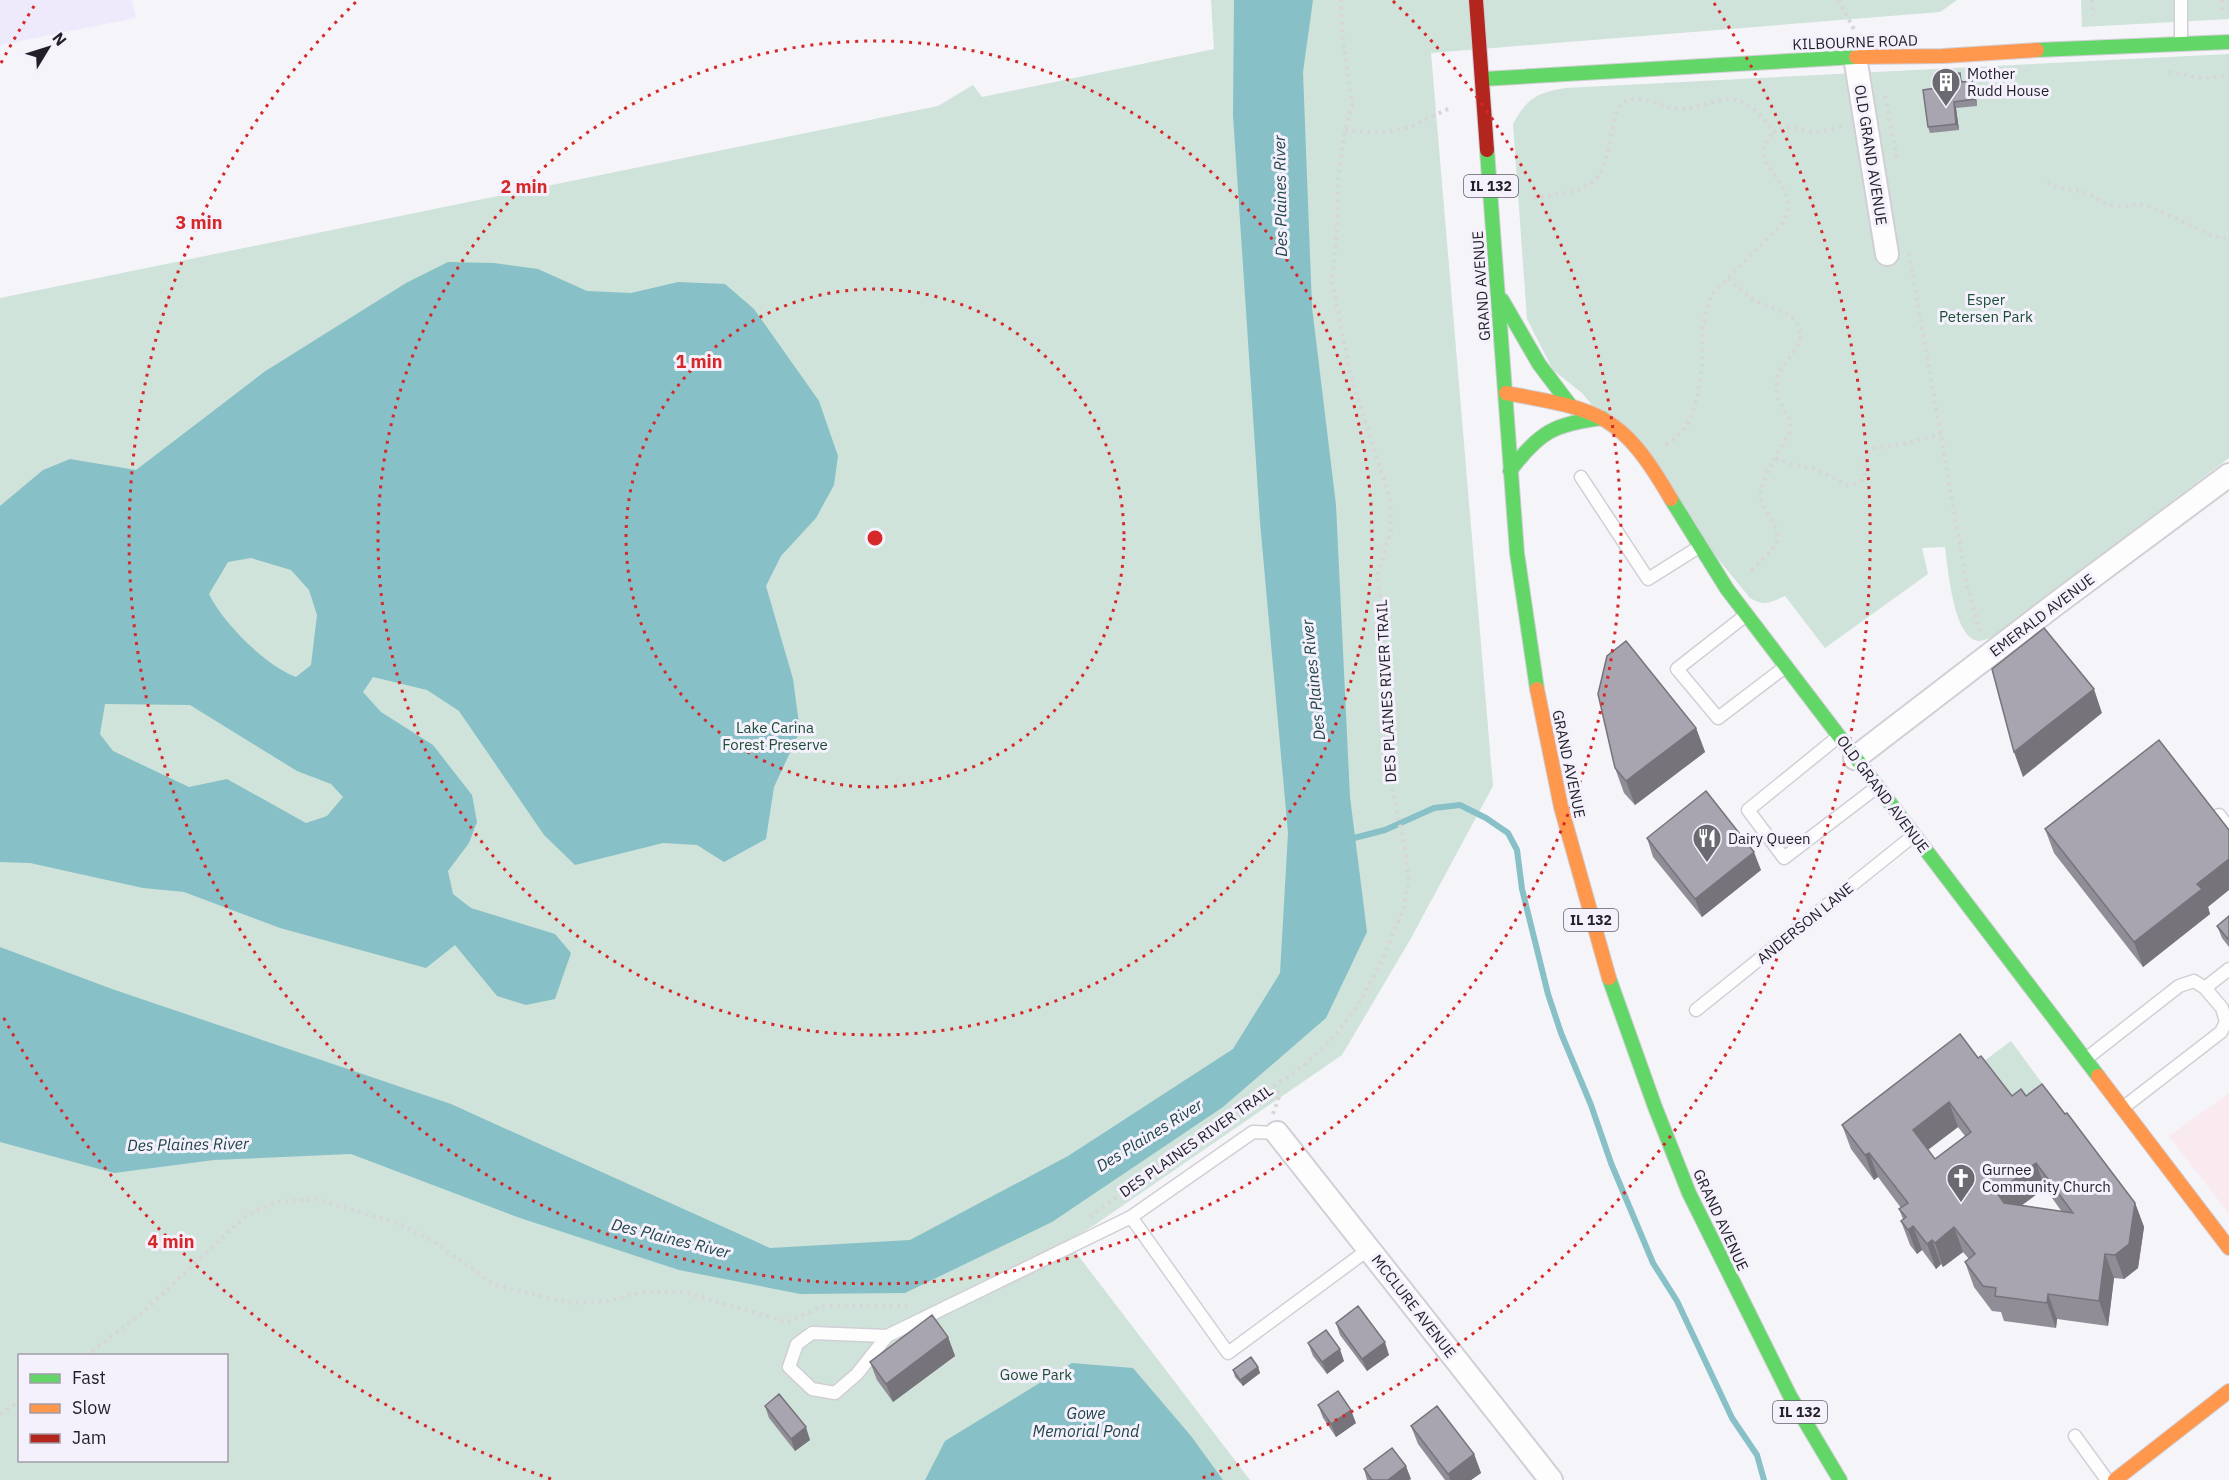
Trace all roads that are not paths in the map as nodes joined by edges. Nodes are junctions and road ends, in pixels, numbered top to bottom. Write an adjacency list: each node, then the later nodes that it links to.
1 (1476, 0): 6 (street, GRAND AVENUE / IL 132)
2 (2181, 0): 4 (lane)
3 (2229, 42): 4 (street, KILBOURNE ROAD)
4 (2181, 43): 5 (street, KILBOURNE ROAD)
5 (1855, 57): 6 (street, KILBOURNE ROAD); 7 (street, OLD GRAND AVENUE)
6 (1483, 79): 8 (street, GRAND AVENUE / IL 132)
7 (1887, 254)
8 (1498, 294): 9 (street, GRAND AVENUE / IL 132); 10 (street)
9 (1506, 393): 10 (street, OLD GRAND AVENUE); 12 (street, GRAND AVENUE / IL 132)
10 (1570, 405): 11 (street, OLD GRAND AVENUE)
11 (1602, 418): 12 (street); 15 (street, OLD GRAND AVENUE)
12 (1510, 471): 38 (street, GRAND AVENUE / IL 132)
13 (2229, 475): 19 (street, EMERALD AVENUE)
14 (1581, 477): 15 (lane)
15 (1699, 547): 16 (street, OLD GRAND AVENUE)
16 (1747, 615): 17 (street, OLD GRAND AVENUE); 17 (lane)
17 (1786, 667): 18 (street, OLD GRAND AVENUE)
18 (1839, 736): 19 (street, OLD GRAND AVENUE); 20 (lane)
19 (1855, 758): 20 (street, OLD GRAND AVENUE)
20 (1878, 787): 23 (street, OLD GRAND AVENUE)
21 (2219, 815): 22 (lane)
22 (2229, 828)
23 (1914, 835): 26 (lane, ANDERSON LANE); 27 (street, OLD GRAND AVENUE)
24 (2229, 969): 25 (lane)
25 (2205, 988): 27 (lane); 28 (lane)
26 (1696, 1010)
27 (2086, 1059): 28 (street, OLD GRAND AVENUE)
28 (2123, 1108): 31 (street, OLD GRAND AVENUE)
29 (1277, 1132): 30 (lane); 32 (street, MCCLURE AVENUE)
30 (1131, 1217): 32 (lane); 33 (lane)
31 (2229, 1246)
32 (1369, 1249): 37 (street, MCCLURE AVENUE)
33 (887, 1336): 33 (lane)
34 (2229, 1391): 36 (street)
35 (2075, 1436): 39 (lane)
36 (2123, 1478)
37 (1551, 1480)
38 (1840, 1480)
39 (2107, 1480)

